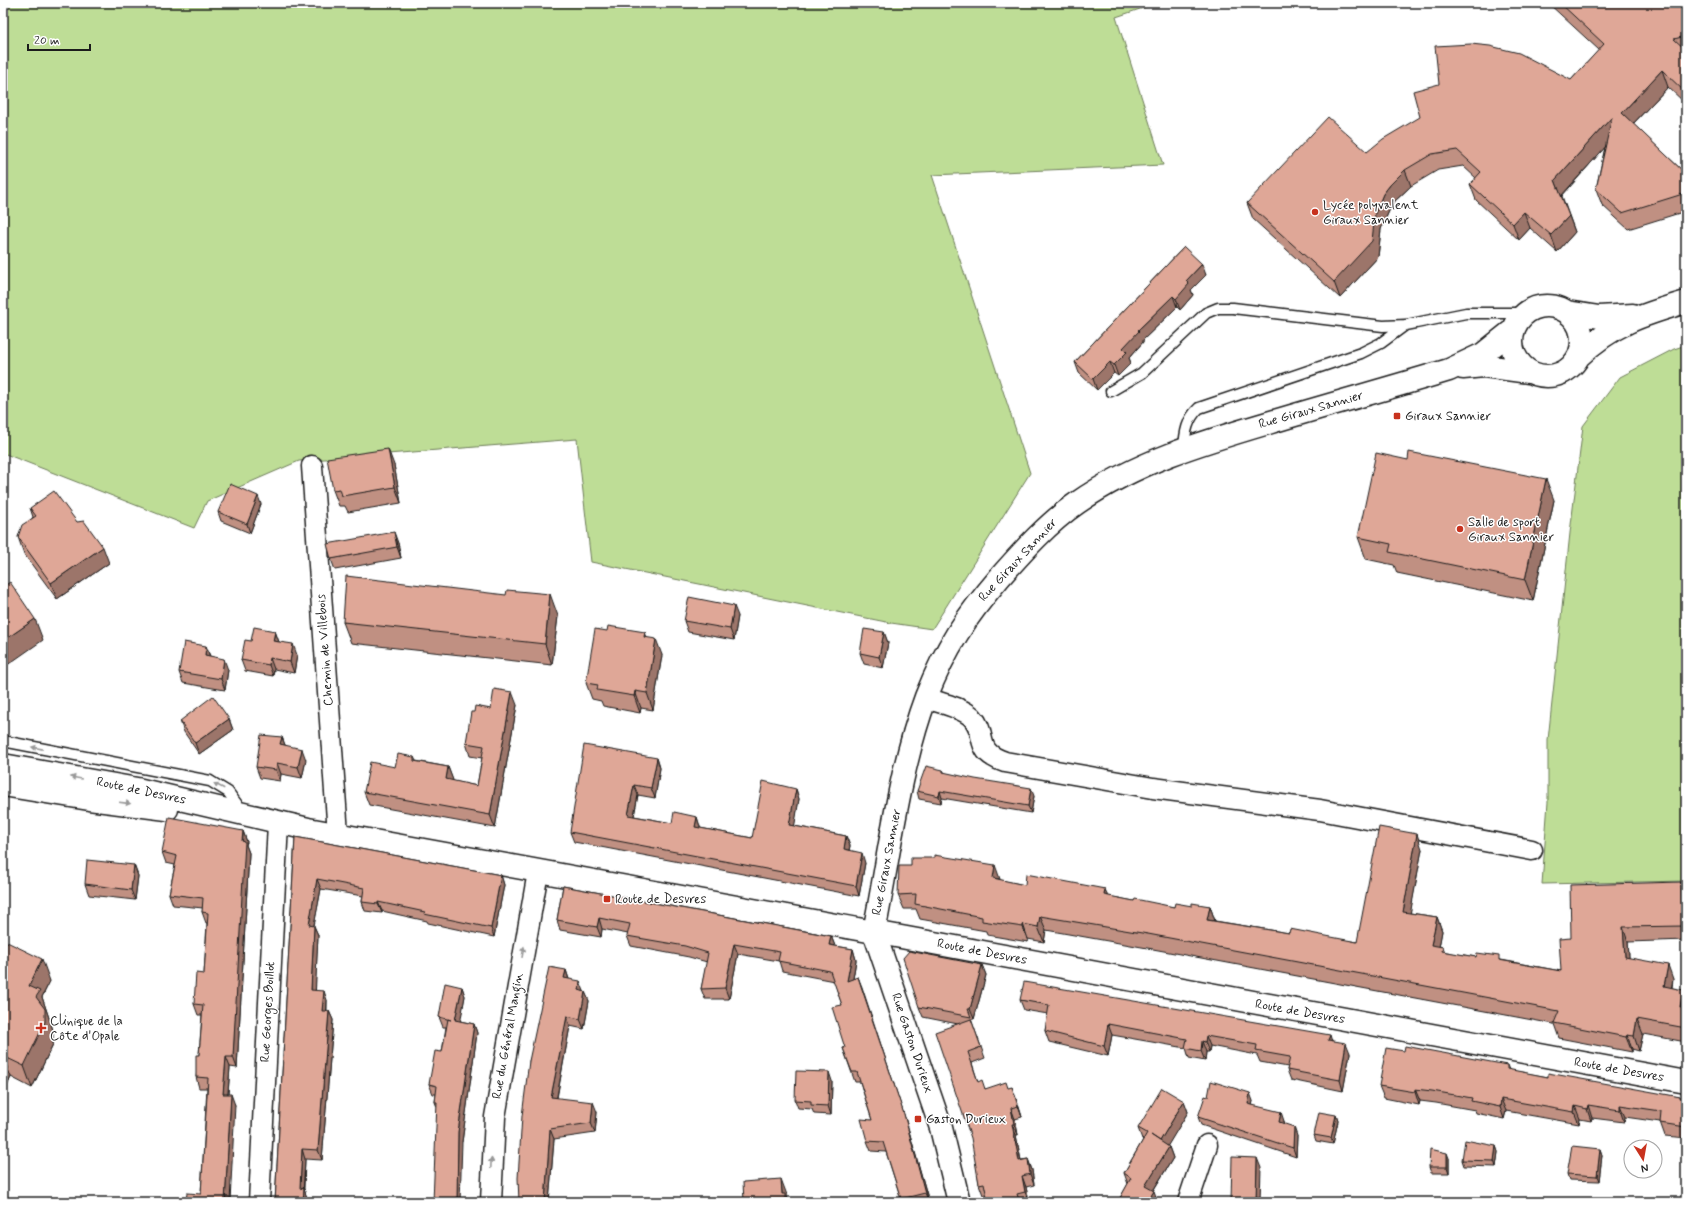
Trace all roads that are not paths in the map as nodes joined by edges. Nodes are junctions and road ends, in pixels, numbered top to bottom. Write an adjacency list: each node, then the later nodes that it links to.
1 (1686, 302): 3 (street)
2 (1567, 312): 3 (street); 4 (street); 6 (street)
3 (1646, 313): 6 (street)
4 (1519, 322): 5 (lane); 7 (street, Rue Giraux Sannier); 8 (street)
5 (1406, 325): 9 (lane); 10 (lane)
6 (1578, 357): 8 (street)
7 (1450, 370): 8 (street, Rue Giraux Sannier); 10 (street, Rue Giraux Sannier)
8 (1529, 372)
9 (1111, 391)
10 (1184, 448): 12 (street, Rue Giraux Sannier)
11 (312, 466): 18 (street, Chemin de Villebois)
12 (926, 698): 19 (street); 21 (street, Rue Giraux Sannier)
13 (3, 741): 16 (lane, one-way to 13)
14 (3, 765): 16 (street, Route de Desvres, one-way to 14)
15 (3, 785): 17 (street, Route de Desvres, one-way to 17)
16 (244, 814): 17 (street, Route de Desvres)
17 (278, 823): 18 (street, Route de Desvres); 24 (street, Rue Georges Boillot)
18 (338, 834): 20 (street, Route de Desvres)
19 (1532, 850)
20 (538, 872): 21 (street, Route de Desvres); 25 (street, Rue du Général Mangin, one-way to 20)
21 (874, 932): 22 (street, Route de Desvres); 26 (street, Rue Gaston Durieux)
22 (1686, 1082)
23 (1207, 1145): 27 (street)
24 (259, 1202)
25 (491, 1202)
26 (959, 1202)
27 (1188, 1202)

